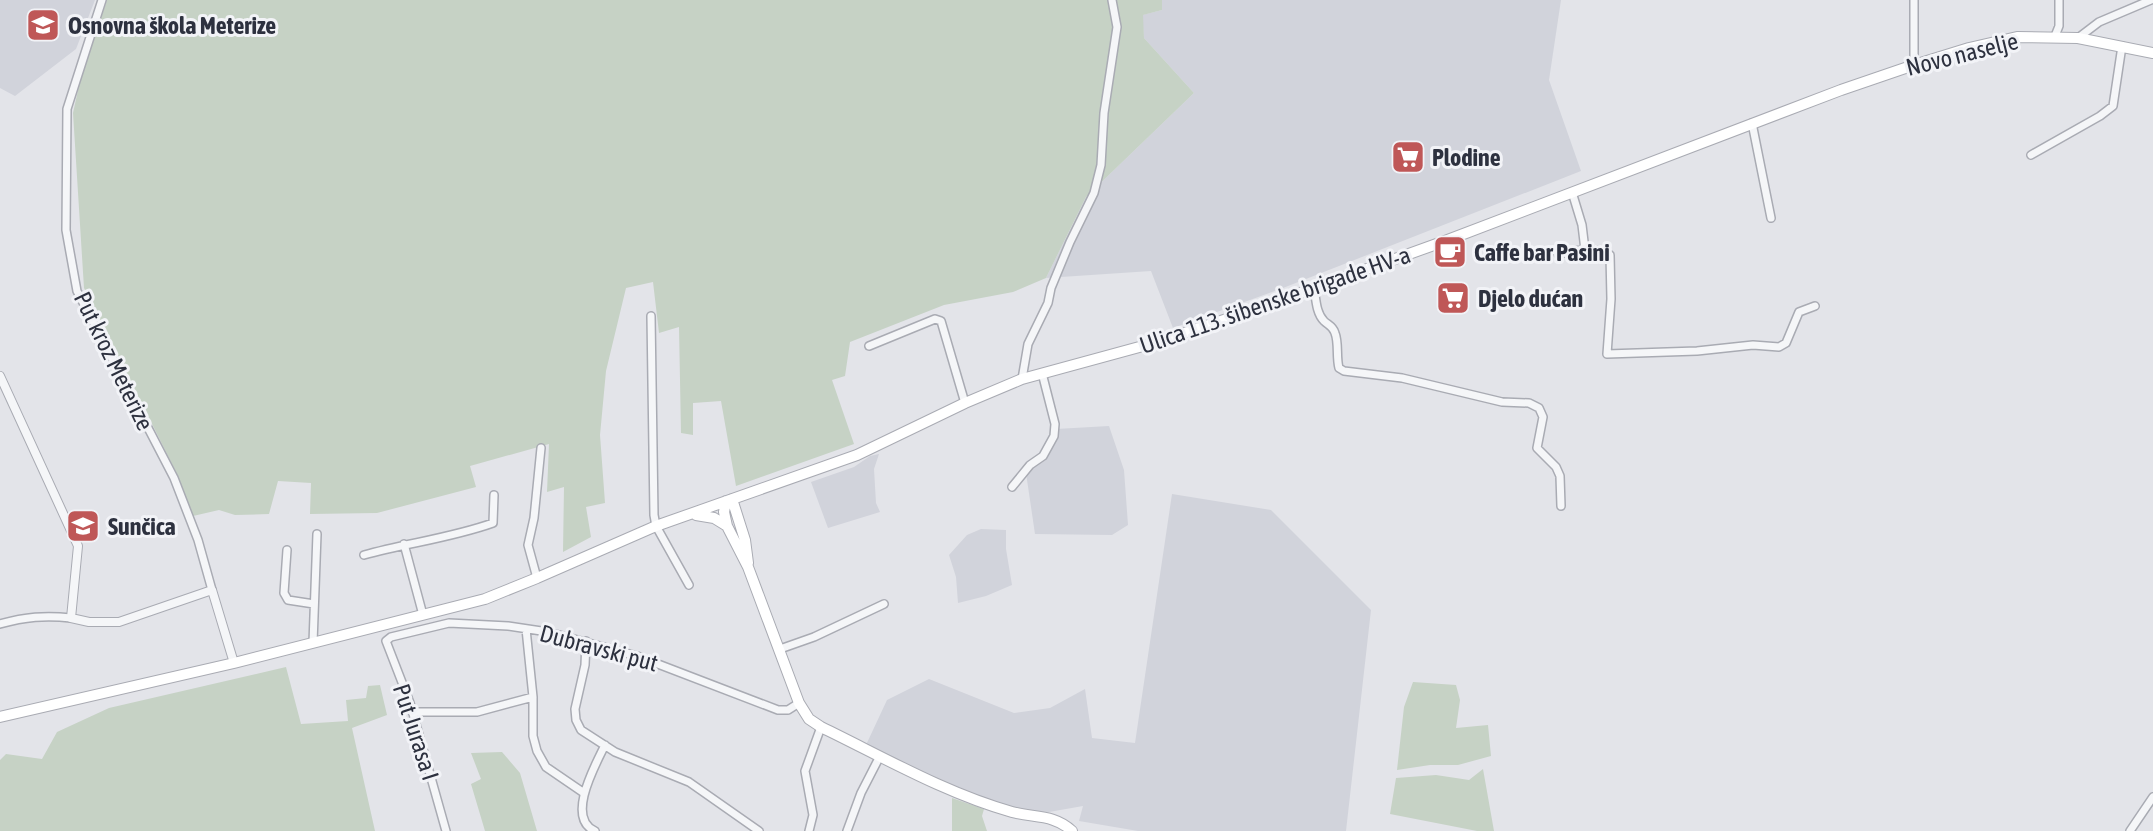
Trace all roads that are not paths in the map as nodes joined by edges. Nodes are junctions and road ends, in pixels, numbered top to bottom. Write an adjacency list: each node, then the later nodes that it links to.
1 (102, 0): 42 (street, Put kroz Meterize)
2 (1112, 0): 25 (street)
3 (1914, 0): 11 (street)
4 (2059, 0): 6 (street)
5 (2151, 0): 7 (street)
6 (2055, 36): 7 (main road, Novo naselje); 11 (main road, Novo naselje)
7 (2078, 37): 8 (main road, Novo naselje)
8 (2122, 46): 9 (main road, Novo naselje); 14 (street)
9 (2148, 52): 10 (street)
10 (2153, 60)
11 (1914, 65): 12 (main road, Novo naselje)
12 (1856, 85): 13 (main road, Ulica 113. šibenske brigade HV-a)
13 (1752, 123): 15 (main road, Ulica 113. šibenske brigade HV-a); 16 (street)
14 (2031, 155)
15 (1572, 192): 17 (street); 19 (main road, Ulica 113. šibenske brigade HV-a)
16 (1771, 218)
17 (1586, 250): 18 (street); 20 (street)
18 (1558, 254)
19 (1314, 288): 23 (main road, Ulica 113. šibenske brigade HV-a); 31 (street)
20 (1815, 306)
21 (651, 316): 33 (street)
22 (869, 346): 26 (street)
23 (1042, 373): 25 (main road, Ulica 113. šibenske brigade HV-a); 28 (street)
24 (0, 376): 46 (street)
25 (1022, 379): 26 (main road, Ulica 113. šibenske brigade HV-a)
26 (965, 403): 30 (main road, Ulica 113. šibenske brigade HV-a)
27 (541, 448): 40 (street)
28 (1012, 487)
29 (494, 495): 36 (street)
30 (729, 500): 32 (main road, Ulica 113. šibenske brigade HV-a); 34 (main road); 39 (main road)
31 (1561, 506)
32 (688, 515): 33 (main road, Ulica 113. šibenske brigade HV-a); 34 (main road)
33 (656, 526): 40 (main road, Ulica 113. šibenske brigade HV-a); 41 (street)
34 (727, 526): 39 (main road)
35 (317, 534): 43 (street)
36 (404, 544): 38 (street); 45 (street)
37 (287, 550): 43 (street)
38 (364, 555)
39 (748, 567): 52 (main road)
40 (537, 578): 45 (main road, Ulica 113. šibenske brigade HV-a)
41 (689, 585)
42 (212, 590): 46 (street); 53 (street, Put kroz Meterize)
43 (314, 604): 51 (street)
44 (884, 604): 52 (street)
45 (423, 615): 51 (main road, Ulica 113. šibenske brigade HV-a)
46 (71, 618): 47 (street)
47 (0, 624)
48 (526, 629): 49 (street, Dubravski put); 50 (street, Dubravski put); 54 (street)
49 (391, 637): 56 (street, Put Jurasa I)
50 (586, 641): 55 (street, Dubravski put); 59 (street)
51 (313, 643): 53 (main road, Ulica 113. šibenske brigade HV-a)
52 (779, 649): 55 (main road)
53 (234, 663): 57 (main road, Ulica 113. šibenske brigade HV-a)
54 (533, 696): 56 (street); 61 (street)
55 (799, 704): 58 (main road)
56 (412, 712): 63 (street, Put Jurasa I)
57 (0, 717)
58 (821, 727): 60 (main road); 66 (street)
59 (605, 745): 61 (street); 65 (street)
60 (880, 755): 67 (street); 68 (main road)
61 (584, 793): 64 (street)
62 (2153, 797): 69 (street)
63 (446, 831)
64 (595, 831)
65 (759, 831)
66 (809, 831)
67 (848, 831)
68 (1072, 831)
69 (2130, 831)

